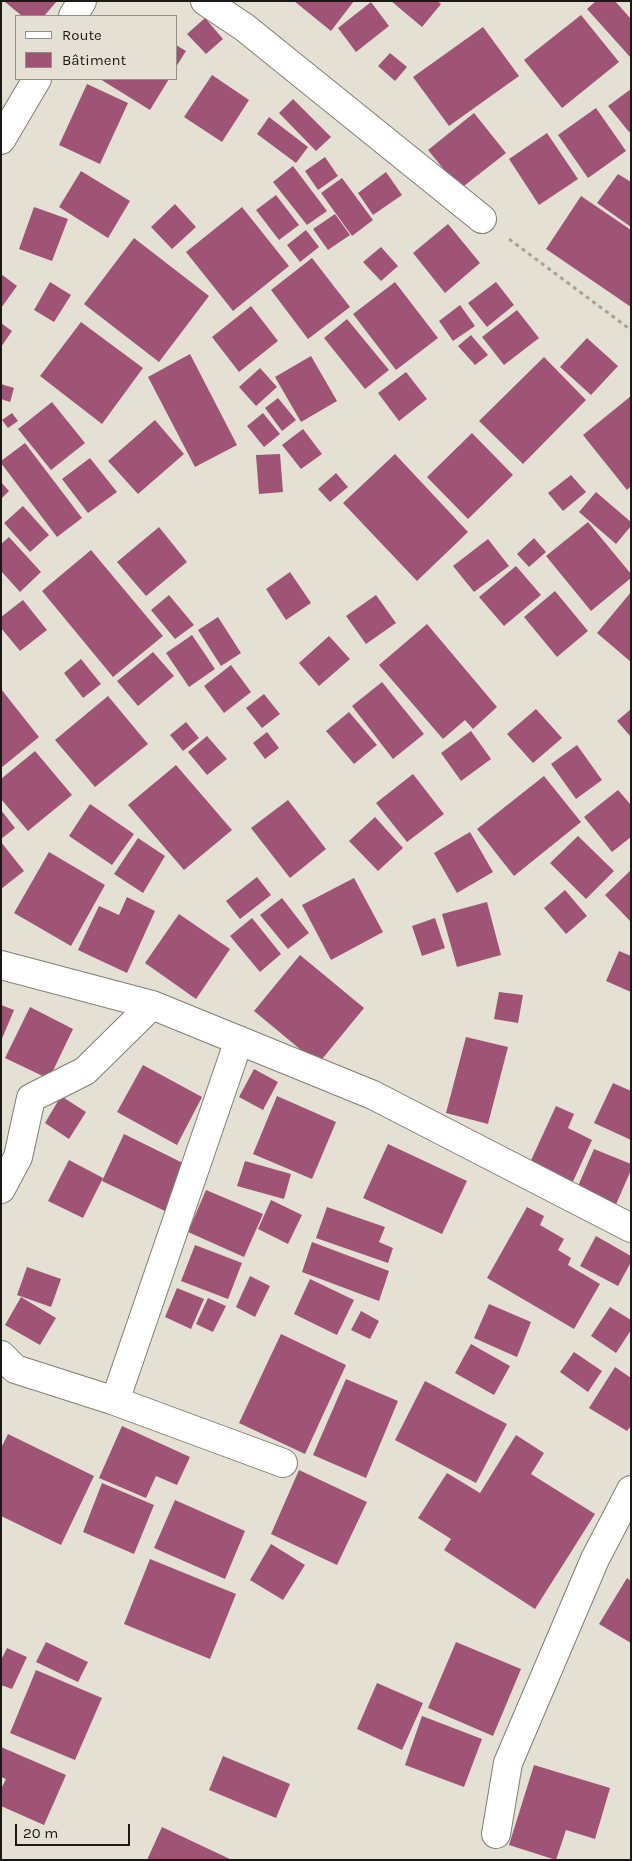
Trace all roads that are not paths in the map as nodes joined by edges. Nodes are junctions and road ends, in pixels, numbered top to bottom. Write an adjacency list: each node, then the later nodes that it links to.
1 (82, 1): 3 (street)
2 (206, 1): 6 (street)
3 (75, 15)
4 (36, 80): 5 (street)
5 (1, 140)
6 (482, 219)
7 (1, 965): 8 (street)
8 (152, 1005): 9 (street); 10 (street)
9 (239, 1040): 11 (street); 13 (street)
10 (1, 1190)
11 (631, 1228)
12 (1, 1355): 13 (street)
13 (115, 1401): 14 (street)
14 (283, 1463)
15 (631, 1490): 16 (street)
16 (496, 1834)

